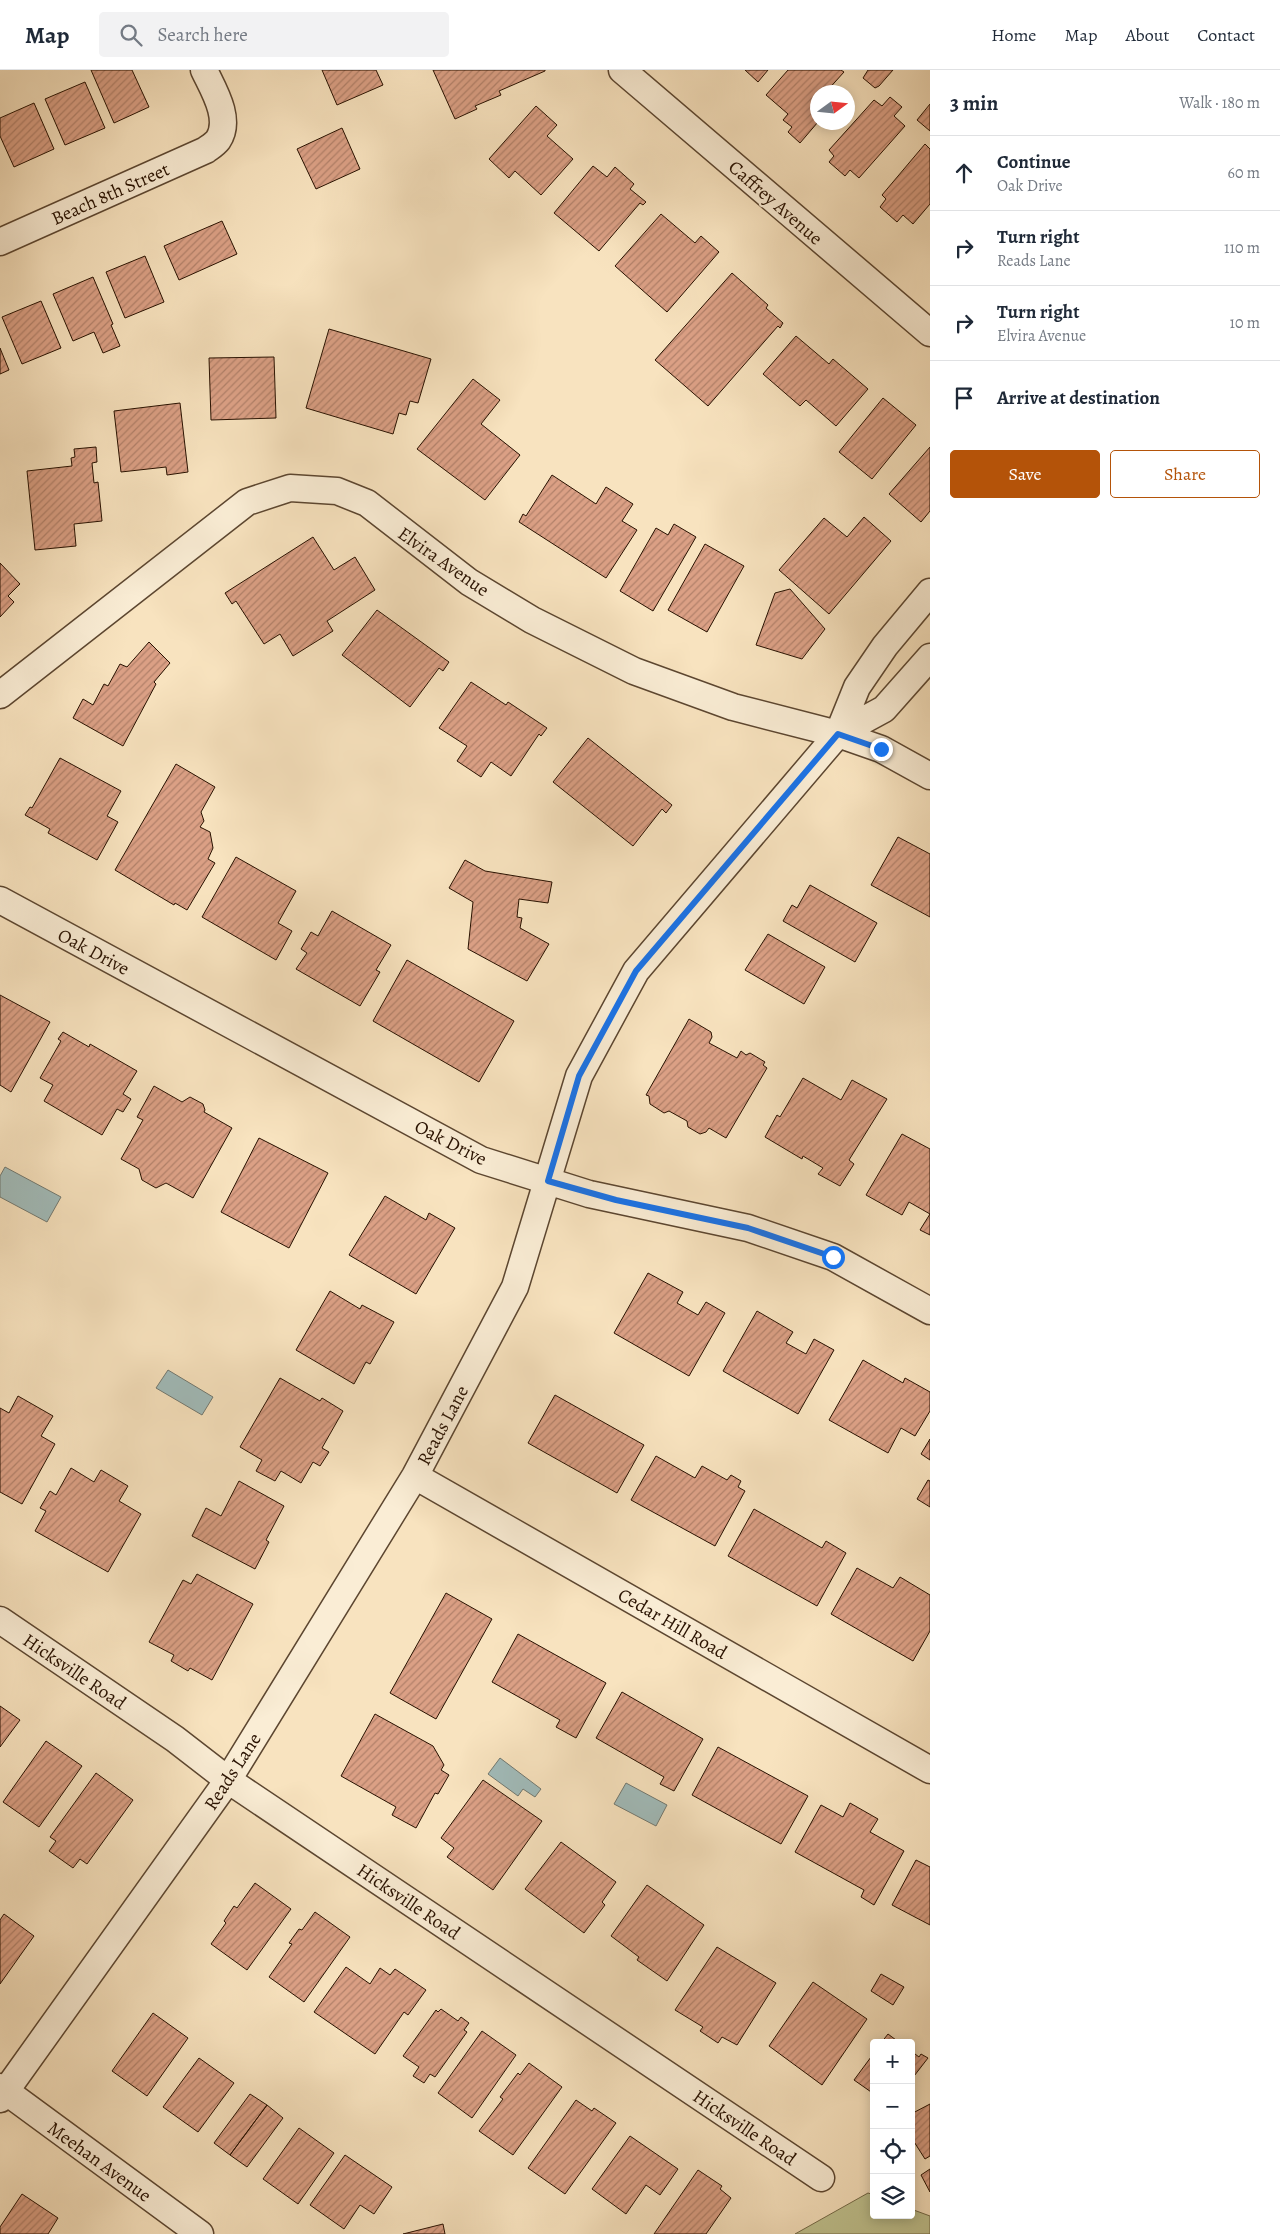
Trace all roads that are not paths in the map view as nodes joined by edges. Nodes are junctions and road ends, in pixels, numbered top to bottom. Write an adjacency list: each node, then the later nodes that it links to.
1 (204, 70): 3 (street, Beach 8th Street)
2 (622, 70): 4 (street, Caffrey Avenue)
3 (0, 242)
4 (930, 333)
5 (930, 592): 8 (street, Reads Lane)
6 (930, 657): 8 (street, Reads Lane)
7 (0, 695): 8 (street, Elvira Avenue)
8 (838, 734): 9 (street, Elvira Avenue); 11 (street, Reads Lane)
9 (930, 776)
10 (0, 900): 11 (street, Oak Drive)
11 (548, 1181): 12 (street, Oak Drive); 13 (street, Reads Lane)
12 (930, 1312)
13 (415, 1476): 15 (street, Cedar Hill Road); 16 (street, Reads Lane)
14 (0, 1620): 16 (street, Hicksville Road)
15 (930, 1770)
16 (228, 1780): 17 (street, Reads Lane); 18 (street, Hicksville Road)
17 (2, 2092): 19 (street, Meehan Avenue)
18 (821, 2178)
19 (200, 2234)

